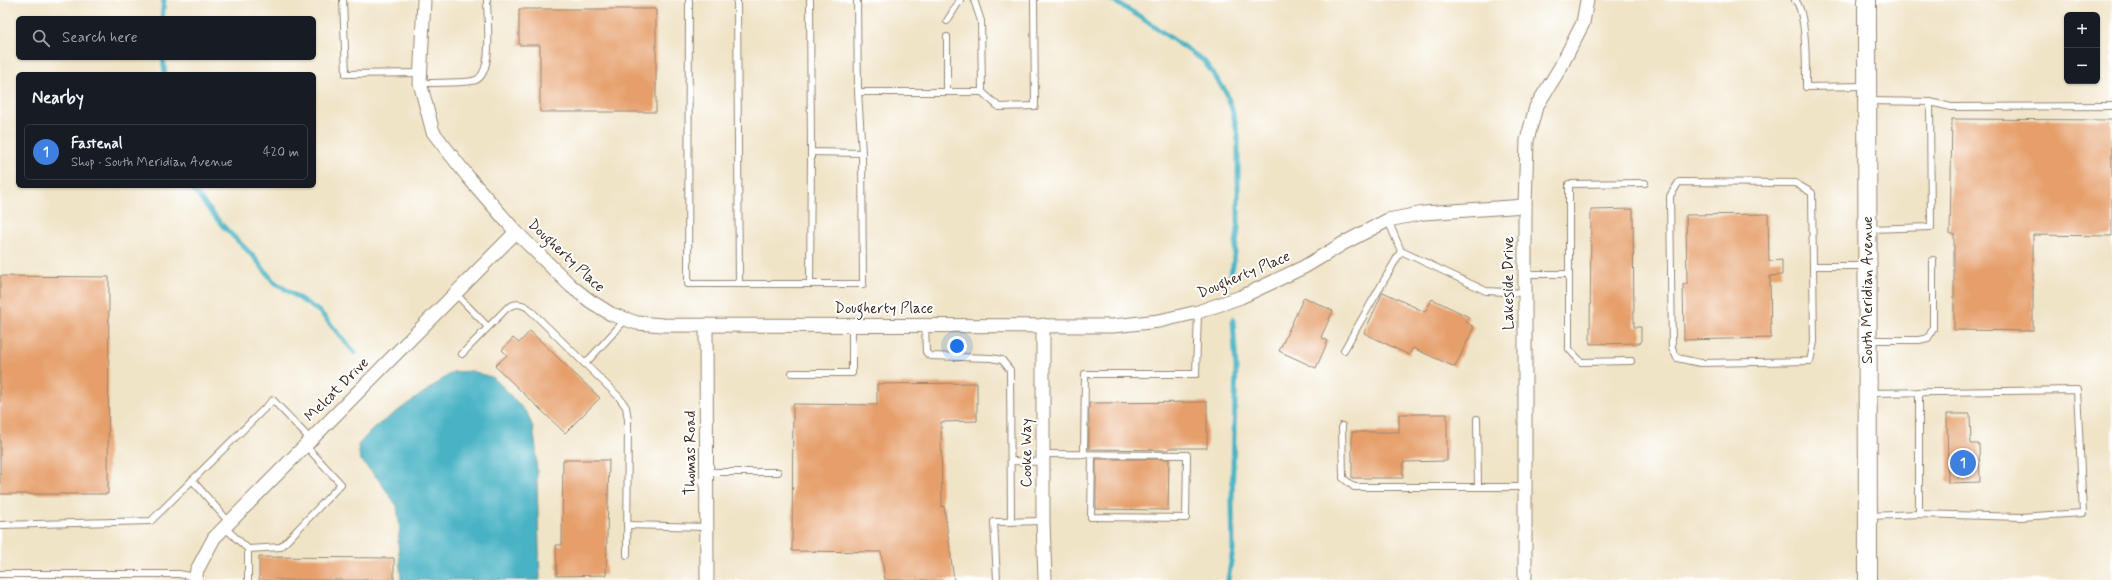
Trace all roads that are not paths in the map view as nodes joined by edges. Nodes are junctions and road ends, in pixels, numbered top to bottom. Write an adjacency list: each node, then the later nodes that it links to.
1 (343, 0): 16 (lane)
2 (424, 0): 16 (street, Dougherty Place)
3 (487, 0): 16 (lane)
4 (689, 0): 36 (lane)
5 (737, 0): 36 (lane)
6 (810, 0): 23 (lane)
7 (857, 0): 17 (lane)
8 (960, 0): 14 (lane)
9 (974, 0): 19 (lane)
10 (1034, 0): 19 (lane)
11 (1587, 0): 26 (street, Lakeside Drive)
12 (1795, 0): 20 (lane)
13 (1867, 0): 20 (main road, South Meridian Avenue)
14 (947, 21)
15 (947, 37): 18 (lane)
16 (421, 78): 29 (street, Dougherty Place)
17 (858, 92): 18 (lane); 24 (lane)
18 (947, 92): 19 (lane)
19 (982, 92)
20 (1867, 94): 21 (lane); 28 (main road, South Meridian Avenue)
21 (1930, 102): 22 (lane); 28 (lane)
22 (2112, 106)
23 (811, 152): 24 (lane); 37 (lane)
24 (862, 153): 37 (lane)
25 (1646, 183): 35 (lane)
26 (1525, 206): 27 (street, Dougherty Place); 34 (street, Lakeside Drive)
27 (1388, 220): 30 (lane); 40 (street, Dougherty Place)
28 (1867, 229): 33 (main road, South Meridian Avenue)
29 (516, 232): 38 (street, Melcat Drive); 41 (street, Dougherty Place)
30 (1401, 251): 39 (lane); 48 (lane)
31 (1933, 260): 47 (lane)
32 (1813, 266): 32 (lane); 33 (lane)
33 (1867, 266): 47 (main road, South Meridian Avenue)
34 (1525, 274): 35 (lane); 39 (street, Lakeside Drive)
35 (1569, 274): 50 (lane)
36 (739, 284): 37 (lane)
37 (810, 284)
38 (455, 293): 46 (lane); 57 (street, Melcat Drive)
39 (1525, 293): 66 (street, Lakeside Drive)
40 (1198, 312): 42 (street, Dougherty Place); 58 (lane)
41 (626, 319): 43 (street, Dougherty Place); 51 (lane)
42 (1044, 325): 45 (street, Dougherty Place); 60 (street, Cooke Way)
43 (706, 326): 44 (street, Dougherty Place); 62 (street, Thomas Road)
44 (852, 326): 45 (street, Dougherty Place); 52 (lane)
45 (925, 326): 61 (lane)
46 (488, 327): 49 (lane); 51 (lane)
47 (1868, 340): 54 (main road, South Meridian Avenue)
48 (1344, 350)
49 (462, 354)
50 (1631, 361)
51 (585, 364): 73 (lane)
52 (792, 373)
53 (1919, 392): 54 (lane); 67 (lane); 67 (lane)
54 (1868, 393): 68 (main road, South Meridian Avenue)
55 (1477, 419): 65 (lane)
56 (1342, 426): 65 (lane)
57 (308, 442): 64 (lane); 72 (street, Melcat Drive); 75 (lane)
58 (1084, 455): 59 (lane); 60 (lane)
59 (1092, 455): 59 (lane)
60 (1043, 458): 61 (lane); 69 (street, Cooke Way)
61 (1011, 461): 70 (lane)
62 (707, 472): 63 (lane); 74 (street, Thomas Road)
63 (778, 472)
64 (192, 480): 71 (lane); 72 (lane)
65 (1478, 487): 66 (lane)
66 (1525, 487): 84 (street, Lakeside Drive)
67 (1919, 514): 68 (lane)
68 (1868, 516): 85 (main road, South Meridian Avenue)
69 (1043, 521): 70 (lane); 83 (street, Cooke Way)
70 (1011, 522): 82 (lane)
71 (0, 525)
72 (226, 525): 75 (lane); 79 (street, Melcat Drive)
73 (627, 525): 74 (lane); 76 (lane)
74 (707, 527): 81 (street, Thomas Road)
75 (248, 549): 80 (lane)
76 (627, 555)
77 (0, 574): 78 (lane)
78 (119, 577): 79 (lane)
79 (195, 578)
80 (248, 580)
81 (707, 580)
82 (997, 580)
83 (1045, 580)
84 (1525, 580)
85 (1868, 580)

